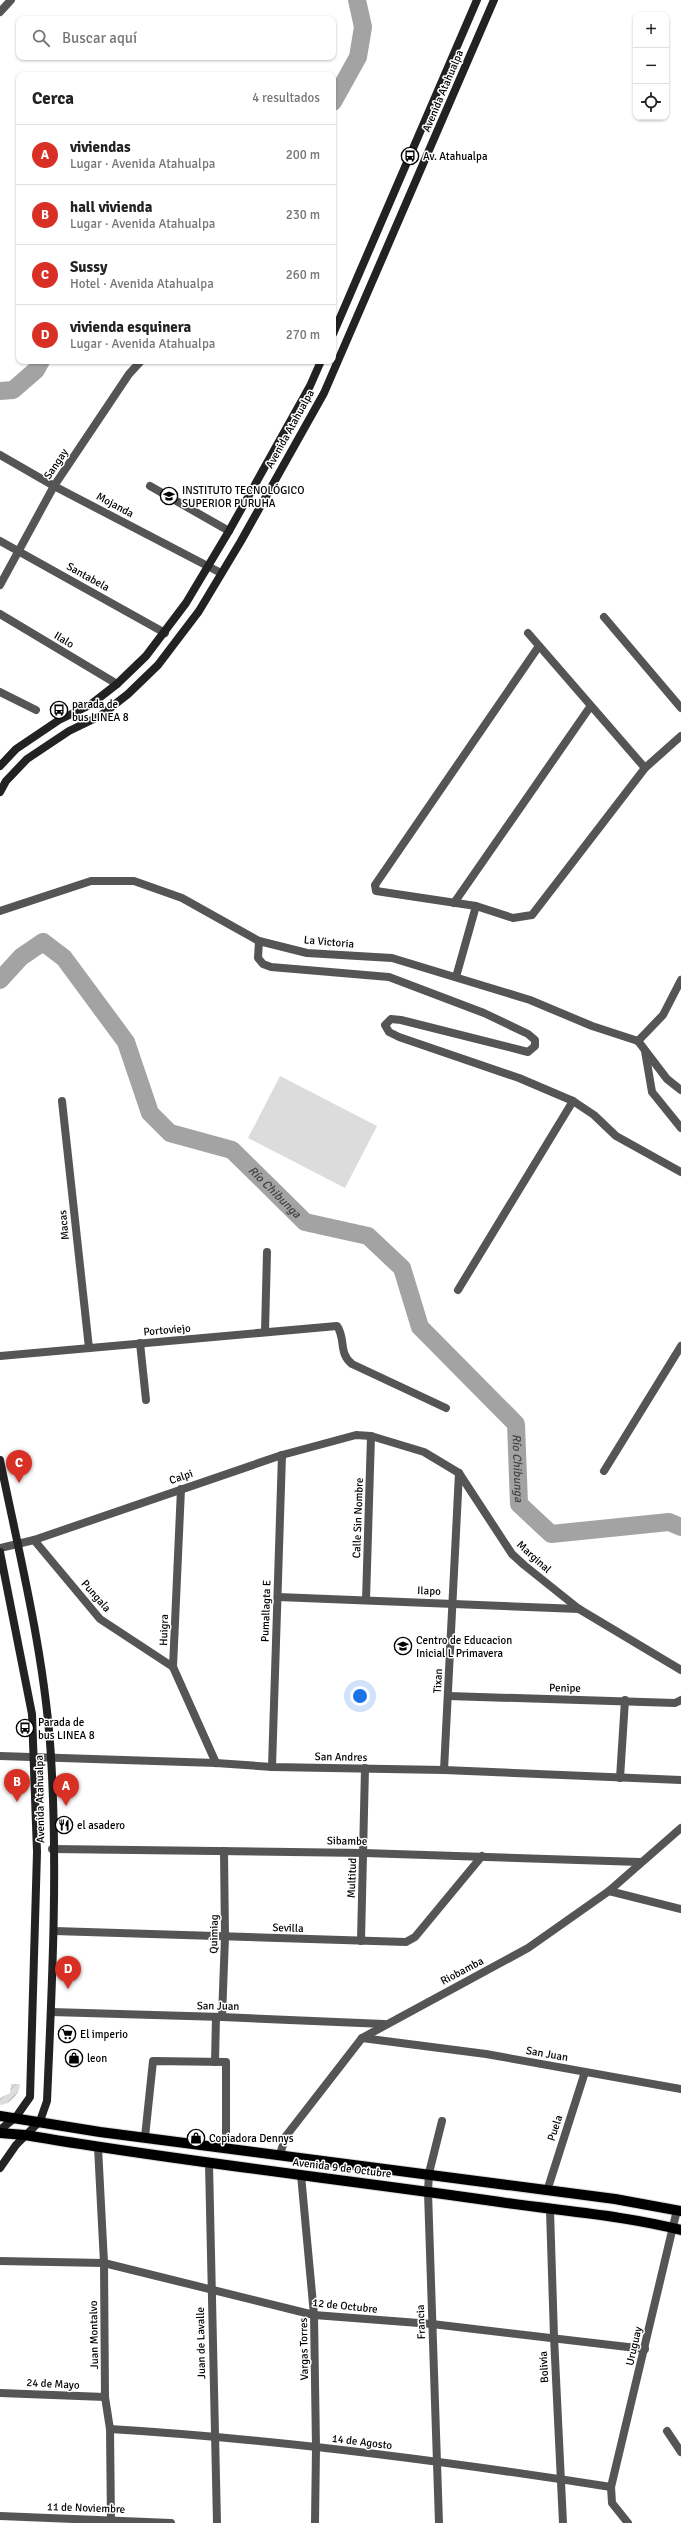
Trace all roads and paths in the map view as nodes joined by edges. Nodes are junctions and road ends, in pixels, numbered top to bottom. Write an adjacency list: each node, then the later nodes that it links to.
1 (11, 0): 4 (street)
2 (477, 0): 5 (main road, Avenida Atahualpa)
3 (494, 0): 6 (main road, Avenida Atahualpa)
4 (0, 12)
5 (463, 33): 6 (main road); 7 (main road, Avenida Atahualpa)
6 (477, 39): 8 (main road, Avenida Atahualpa)
7 (407, 163): 8 (main road); 9 (main road, Avenida Atahualpa)
8 (421, 169): 10 (main road, Avenida Atahualpa)
9 (342, 314): 10 (main road); 11 (main road, Avenida Atahualpa)
10 (356, 320): 15 (main road, Avenida Atahualpa)
11 (336, 327)
12 (138, 364): 17 (street, Sangay)
13 (319, 364): 14 (main road, Avenida Atahualpa)
14 (281, 438): 15 (main road); 19 (main road, Avenida Atahualpa)
15 (294, 445): 23 (main road, Avenida Atahualpa)
16 (0, 455): 17 (street, Mojanda)
17 (54, 486): 21 (street, Sangay); 22 (street, Mojanda)
18 (150, 486): 19 (street)
19 (229, 531): 22 (main road, Avenida Atahualpa)
20 (0, 541): 21 (street, Santabela)
21 (18, 551): 24 (street, Sangay); 27 (street, Santabela)
22 (207, 566): 23 (street, Mojanda); 27 (main road, Avenida Atahualpa)
23 (221, 573): 38 (main road, Avenida Atahualpa)
24 (0, 585)
25 (0, 614): 30 (street, Ilalo)
26 (604, 617): 33 (street)
27 (165, 633): 30 (main road, Avenida Atahualpa)
28 (528, 633): 29 (street)
29 (539, 646): 32 (street); 39 (street)
30 (117, 684): 36 (main road, Avenida Atahualpa)
31 (0, 692): 34 (street)
32 (590, 707): 37 (street); 39 (street)
33 (681, 708)
34 (36, 710)
35 (681, 736): 37 (street)
36 (0, 766)
37 (644, 768): 40 (street)
38 (0, 792)
39 (454, 903): 40 (street)
40 (476, 906): 43 (street)
41 (0, 911): 42 (street, La Victoria)
42 (259, 941): 43 (street, La Victoria); 49 (street)
43 (456, 977): 45 (street, La Victoria)
44 (681, 980): 45 (street)
45 (638, 1041): 46 (street)
46 (645, 1051): 47 (street); 50 (street)
47 (681, 1090)
48 (62, 1101): 57 (street, Macas)
49 (573, 1101): 51 (street); 53 (street)
50 (681, 1128)
51 (681, 1172)
52 (267, 1252): 54 (street)
53 (458, 1290)
54 (265, 1332): 55 (street, Portoviejo); 60 (street, Portoviejo)
55 (140, 1343): 57 (street, Portoviejo); 59 (street)
56 (681, 1346): 64 (street)
57 (88, 1348): 58 (street, Portoviejo)
58 (0, 1356)
59 (146, 1400)
60 (446, 1408)
61 (371, 1436): 62 (street, Calpi); 65 (street, Marginal); 72 (street, Calle Sin Nombre)
62 (282, 1455): 66 (street, Calpi); 71 (street, Pumallagta E)
63 (0, 1460): 68 (main road, Avenida Atahualpa)
64 (604, 1471)
65 (459, 1474): 73 (street, Tixan); 74 (street, Marginal)
66 (181, 1489): 67 (street, Calpi); 75 (street, Huigra)
67 (34, 1540): 68 (street, Calpi); 75 (street, Pungala)
68 (16, 1544): 69 (street, Calpi); 82 (main road, Avenida Atahualpa)
69 (0, 1548)
70 (0, 1552): 81 (main road, Avenida Atahualpa)
71 (278, 1597): 72 (street, Ilapo); 84 (street, Pumallagta E)
72 (366, 1600): 73 (street, Ilapo)
73 (452, 1603): 74 (street, Ilapo); 77 (street, Tixan)
74 (579, 1609): 76 (street, Marginal)
75 (173, 1667): 83 (street, Huigra)
76 (681, 1670)
77 (448, 1696): 78 (street, Penipe); 86 (street, Tixan)
78 (625, 1700): 79 (street, Penipe); 87 (street)
79 (681, 1700)
80 (0, 1756): 81 (street, San Andres)
81 (32, 1757): 82 (street, San Andres); 108 (main road, Avenida Atahualpa)
82 (51, 1757): 83 (street, San Andres); 90 (main road, Avenida Atahualpa)
83 (216, 1763): 84 (street, San Andres)
84 (272, 1767): 85 (street, San Andres)
85 (365, 1768): 86 (street, San Andres); 92 (street, Multitud)
86 (444, 1770): 87 (street, San Andres)
87 (620, 1778): 88 (street, San Andres)
88 (681, 1780)
89 (681, 1828): 94 (street, Riobamba)
90 (52, 1848): 91 (street, Sibambe); 97 (main road, Avenida Atahualpa)
91 (224, 1851): 92 (street, Sibambe); 98 (street, Quimiag)
92 (364, 1853): 93 (street, Sibambe); 99 (street, Multitud)
93 (482, 1856): 94 (street, Sibambe); 99 (street, Sevilla)
94 (640, 1862): 95 (street, Riobamba)
95 (608, 1891): 96 (street); 102 (street, Riobamba)
96 (681, 1909)
97 (54, 1931): 98 (street, Sevilla); 100 (main road, Avenida Atahualpa)
98 (225, 1936): 99 (street, Sevilla); 101 (street, Quimiag)
99 (361, 1941)
100 (51, 2012): 101 (street, San Juan); 109 (main road, Avenida Atahualpa)
101 (219, 2017): 102 (street, San Juan); 104 (street, Quimiag)
102 (385, 2025): 103 (street, Riobamba)
103 (362, 2038): 105 (street, San Juan); 116 (street, Riobamba)
104 (215, 2062): 113 (street); 115 (street)
105 (585, 2072): 106 (street, San Juan); 121 (street, Puela)
106 (681, 2088)
107 (0, 2116): 108 (main road, Avenida 9 de Octubre)
108 (16, 2117): 109 (main road, Avenida 9 de Octubre); 111 (main road, Avenida Atahualpa)
109 (40, 2121): 112 (main road, Avenida Atahualpa); 113 (main road, Avenida 9 de Octubre)
110 (442, 2121): 119 (street, Francia)
111 (0, 2131): 112 (main road, Avenida 9 de Octubre)
112 (25, 2135): 114 (main road, Avenida 9 de Octubre); 118 (main road, Avenida Atahualpa)
113 (145, 2137): 115 (main road, Avenida 9 de Octubre)
114 (98, 2147): 117 (main road, Avenida 9 de Octubre); 127 (street, Juan Montalvo)
115 (226, 2148): 116 (main road, Avenida 9 de Octubre)
116 (280, 2154): 119 (main road, Avenida 9 de Octubre)
117 (209, 2164): 120 (main road, Avenida 9 de Octubre); 128 (street, Juan de Lavalle)
118 (0, 2168)
119 (428, 2173): 121 (main road, Avenida 9 de Octubre); 122 (street, Francia)
120 (301, 2175): 122 (main road, Avenida 9 de Octubre); 129 (street, Vargas Torres)
121 (547, 2191): 124 (main road, Avenida 9 de Octubre)
122 (428, 2192): 123 (main road, Avenida 9 de Octubre); 130 (street, Francia)
123 (550, 2210): 125 (main road, Avenida 9 de Octubre); 131 (street, Bolivia)
124 (679, 2210): 125 (street, Uruguay)
125 (677, 2229): 132 (street, Uruguay)
126 (0, 2261): 127 (street, 12 de Octubre)
127 (104, 2263): 128 (street, 12 de Octubre); 134 (street, Juan Montalvo)
128 (212, 2289): 129 (street, 12 de Octubre); 137 (street, Juan de Lavalle)
129 (314, 2315): 130 (street, 12 de Octubre); 138 (street, Vargas Torres)
130 (432, 2324): 131 (street, 12 de Octubre); 140 (street, Francia)
131 (554, 2338): 132 (street, 12 de Octubre); 141 (street, Bolivia)
132 (645, 2349): 142 (street, Uruguay)
133 (0, 2393): 134 (street, 24 de Mayo)
134 (106, 2398): 135 (street, Juan Montalvo)
135 (110, 2430): 137 (street, 14 de Agosto); 144 (street, Juan Montalvo)
136 (667, 2431): 139 (street)
137 (213, 2435): 138 (street, 14 de Agosto); 146 (street, Juan de Lavalle)
138 (316, 2448): 140 (street, 14 de Agosto); 147 (street, Vargas Torres)
139 (681, 2452)
140 (436, 2462): 141 (street, 14 de Agosto); 148 (street, Francia)
141 (560, 2479): 142 (street, 14 de Agosto); 149 (street, Bolivia)
142 (611, 2486): 150 (street)
143 (0, 2516): 144 (street, 11 de Noviembre)
144 (111, 2522): 145 (street, 11 de Noviembre)
145 (171, 2523)
146 (217, 2523)
147 (315, 2523)
148 (438, 2523)
149 (563, 2523)
150 (628, 2523)

